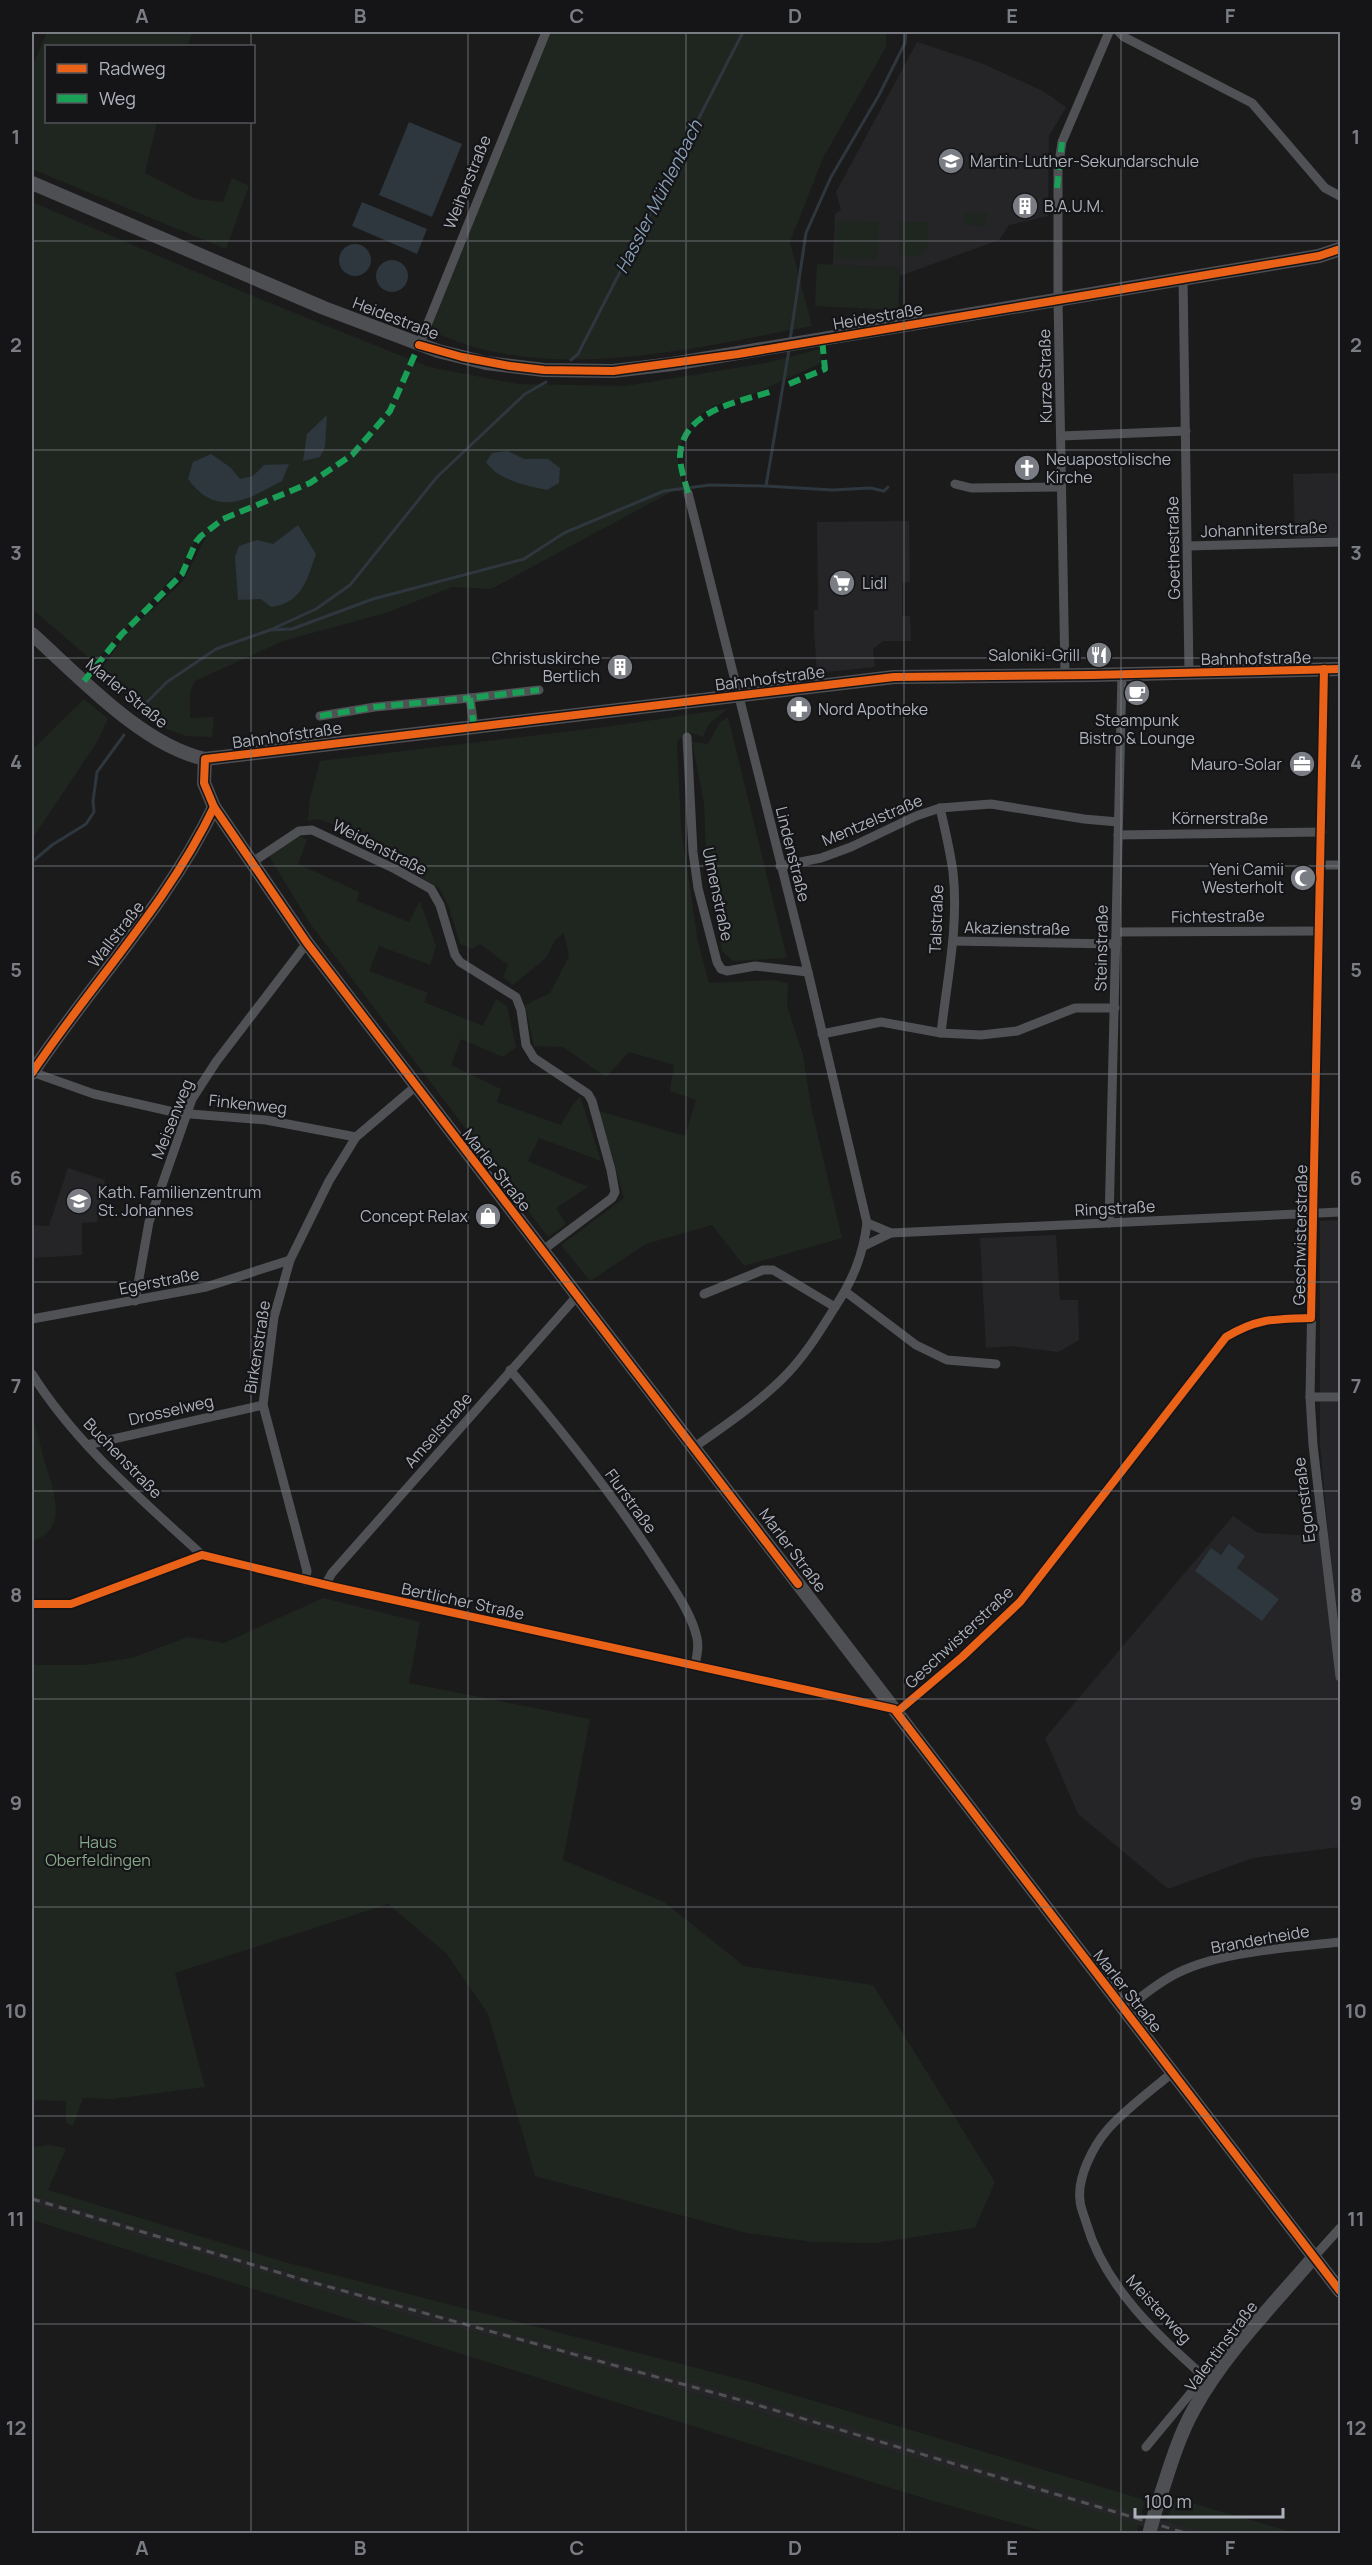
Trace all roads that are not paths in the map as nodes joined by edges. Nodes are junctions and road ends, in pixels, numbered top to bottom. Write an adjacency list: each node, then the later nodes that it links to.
1 (546, 32): 9 (street, Weiherstraße)
2 (1109, 32): 8 (street, Kurze Straße)
3 (1119, 32): 5 (street)
4 (32, 183): 9 (main road, Heidestraße)
5 (1341, 196)
6 (1341, 249): 7 (main road, Heidestraße)
7 (1183, 278): 8 (main road, Heidestraße); 10 (street, Goethestraße)
8 (1058, 300): 9 (main road, Heidestraße); 11 (street, Kurze Straße)
9 (419, 345)
10 (1186, 431): 11 (street); 16 (street, Goethestraße)
11 (1061, 436): 13 (street, Kurze Straße)
12 (955, 484): 13 (street)
13 (1061, 487): 21 (street, Kurze Straße)
14 (688, 493): 24 (street, Lindenstraße)
15 (1341, 542): 16 (street, Johanniterstraße)
16 (1188, 546): 20 (street, Goethestraße)
17 (32, 634): 29 (main road, Marler Straße)
18 (1324, 669): 19 (main road, Bahnhofstraße); 20 (main road, Bahnhofstraße); 33 (street, Geschwisterstraße)
19 (1341, 669)
20 (1189, 673): 22 (main road, Bahnhofstraße)
21 (1065, 674): 22 (main road, Bahnhofstraße); 24 (main road, Bahnhofstraße)
22 (1122, 674): 32 (street, Steinstraße)
23 (539, 690): 25 (street, Bahnhofstraße)
24 (739, 694): 27 (main road, Bahnhofstraße); 38 (street, Lindenstraße)
25 (470, 698): 26 (street, Bahnhofstraße); 27 (street)
26 (320, 716)
27 (474, 727): 29 (main road, Bahnhofstraße)
28 (687, 737): 44 (street, Ulmenstraße)
29 (205, 759): 30 (main road, Marler Straße)
30 (214, 807): 35 (main road, Marler Straße); 48 (main road, Wallstraße)
31 (940, 808): 32 (street, Mentzelstraße); 38 (street, Mentzelstraße); 41 (street, Talstraße)
32 (1118, 822): 34 (street, Steinstraße)
33 (1322, 832): 34 (street, Körnerstraße); 36 (street, Geschwisterstraße)
34 (1118, 835): 40 (street, Steinstraße)
35 (251, 862): 42 (main road, Marler Straße); 58 (street, Weidenstraße)
36 (1321, 865): 37 (street); 39 (street, Geschwisterstraße)
37 (1341, 865)
38 (780, 866): 44 (street, Lindenstraße)
39 (1319, 931): 40 (street, Fichtestraße); 53 (street, Geschwisterstraße)
40 (1117, 932): 43 (street, Steinstraße)
41 (952, 941): 43 (street, Akazienstraße); 46 (street, Talstraße)
42 (307, 943): 49 (main road, Marler Straße); 50 (street, Meisenweg)
43 (1116, 944): 45 (street, Steinstraße)
44 (808, 972): 47 (street, Lindenstraße)
45 (1115, 1008): 46 (street); 55 (street, Steinstraße)
46 (940, 1033): 47 (street)
47 (822, 1034): 54 (street, Lindenstraße)
48 (32, 1072): 50 (street, Finkenweg)
49 (416, 1086): 51 (street, Birkenstraße); 58 (main road, Marler Straße)
50 (187, 1113): 51 (street, Finkenweg); 63 (street, Meisenweg)
51 (356, 1137): 59 (street, Birkenstraße)
52 (1341, 1212): 53 (street, Ringstraße)
53 (1314, 1213): 55 (street, Ringstraße); 65 (street, Geschwisterstraße)
54 (867, 1223): 56 (street, Ringstraße); 57 (street)
55 (1109, 1223): 56 (street, Ringstraße)
56 (891, 1233): 57 (street, Ringstraße)
57 (864, 1246): 60 (street)
58 (543, 1250): 62 (main road, Marler Straße)
59 (290, 1260): 63 (street, Egerstraße); 72 (street, Birkenstraße)
60 (846, 1292): 64 (street); 67 (street)
61 (704, 1294): 64 (street)
62 (577, 1296): 68 (street, Amselstraße); 74 (main road, Marler Straße)
63 (135, 1301): 66 (street, Egerstraße)
64 (836, 1308): 74 (street)
65 (1311, 1318): 70 (street, Egonstraße); 81 (street, Geschwisterstraße)
66 (32, 1319)
67 (996, 1364)
68 (510, 1370): 77 (street, Amselstraße); 79 (street, Flurstraße)
69 (32, 1374): 73 (street, Buchenstraße)
70 (1310, 1397): 71 (street); 80 (street, Egonstraße)
71 (1341, 1397)
72 (263, 1405): 73 (street, Drosselweg); 76 (street, Birkenstraße)
73 (87, 1445): 75 (street, Buchenstraße)
74 (693, 1448): 81 (main road, Marler Straße)
75 (202, 1555): 76 (street, Bertlicher Straße); 78 (street)
76 (305, 1581): 77 (street, Bertlicher Straße)
77 (325, 1585): 79 (street, Bertlicher Straße)
78 (32, 1604)
79 (695, 1665): 81 (street, Bertlicher Straße)
80 (1341, 1677)
81 (895, 1711): 83 (main road, Marler Straße)
82 (1341, 1942): 83 (street, Branderheide)
83 (1125, 2009): 84 (main road, Marler Straße)
84 (1173, 2072): 86 (main road, Marler Straße); 88 (street, Meisterweg)
85 (1341, 2228): 86 (street)
86 (1313, 2258): 87 (main road, Marler Straße); 88 (main road, Valentinstraße)
87 (1341, 2291)
88 (1207, 2380): 89 (street, Valentinstraße); 90 (main road, Valentinstraße, bridge)
89 (1146, 2447)
90 (1149, 2534)

